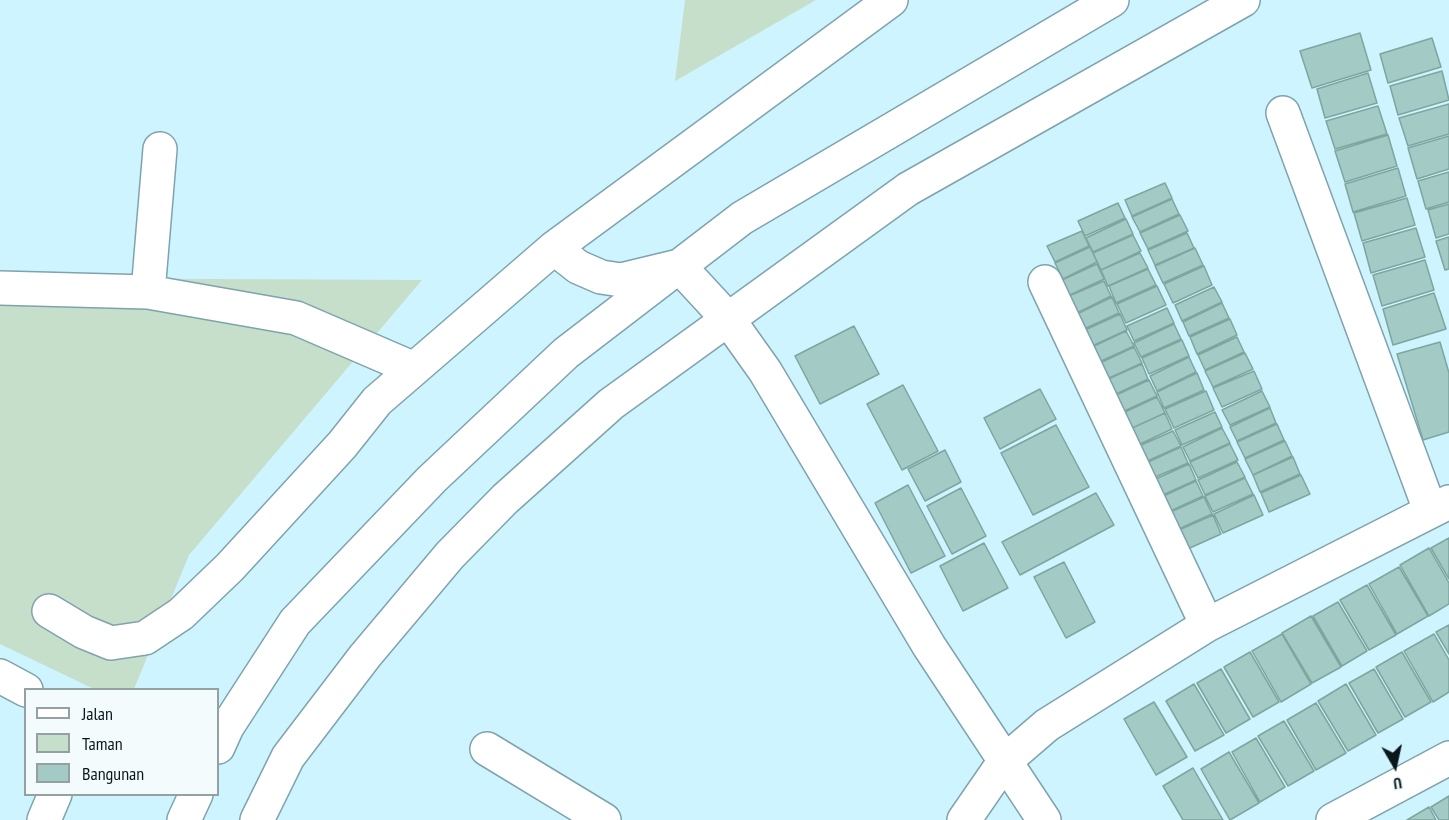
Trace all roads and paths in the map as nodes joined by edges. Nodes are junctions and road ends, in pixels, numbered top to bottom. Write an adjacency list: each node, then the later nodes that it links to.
1 (891, 0): 6 (street)
2 (1112, 0): 7 (street)
3 (1244, 0): 11 (street)
4 (1283, 113): 13 (street)
5 (160, 149): 10 (street)
6 (554, 248): 7 (street); 12 (street)
7 (679, 266): 11 (street); 18 (street)
8 (1045, 282): 15 (street)
9 (0, 288): 10 (street)
10 (148, 292): 12 (street)
11 (728, 319): 21 (street); 26 (street)
12 (412, 368): 14 (street)
13 (1439, 506): 15 (street)
14 (49, 611)
15 (1207, 625): 21 (street)
16 (0, 676): 17 (street)
17 (24, 689)
18 (219, 745)
19 (487, 748): 27 (street)
20 (1449, 758): 30 (street)
21 (1005, 762): 28 (street); 29 (street)
22 (55, 796): 24 (street)
23 (196, 796): 25 (street)
24 (44, 820)
25 (184, 820)
26 (256, 820)
27 (604, 820)
28 (964, 820)
29 (1044, 820)
30 (1333, 820)

